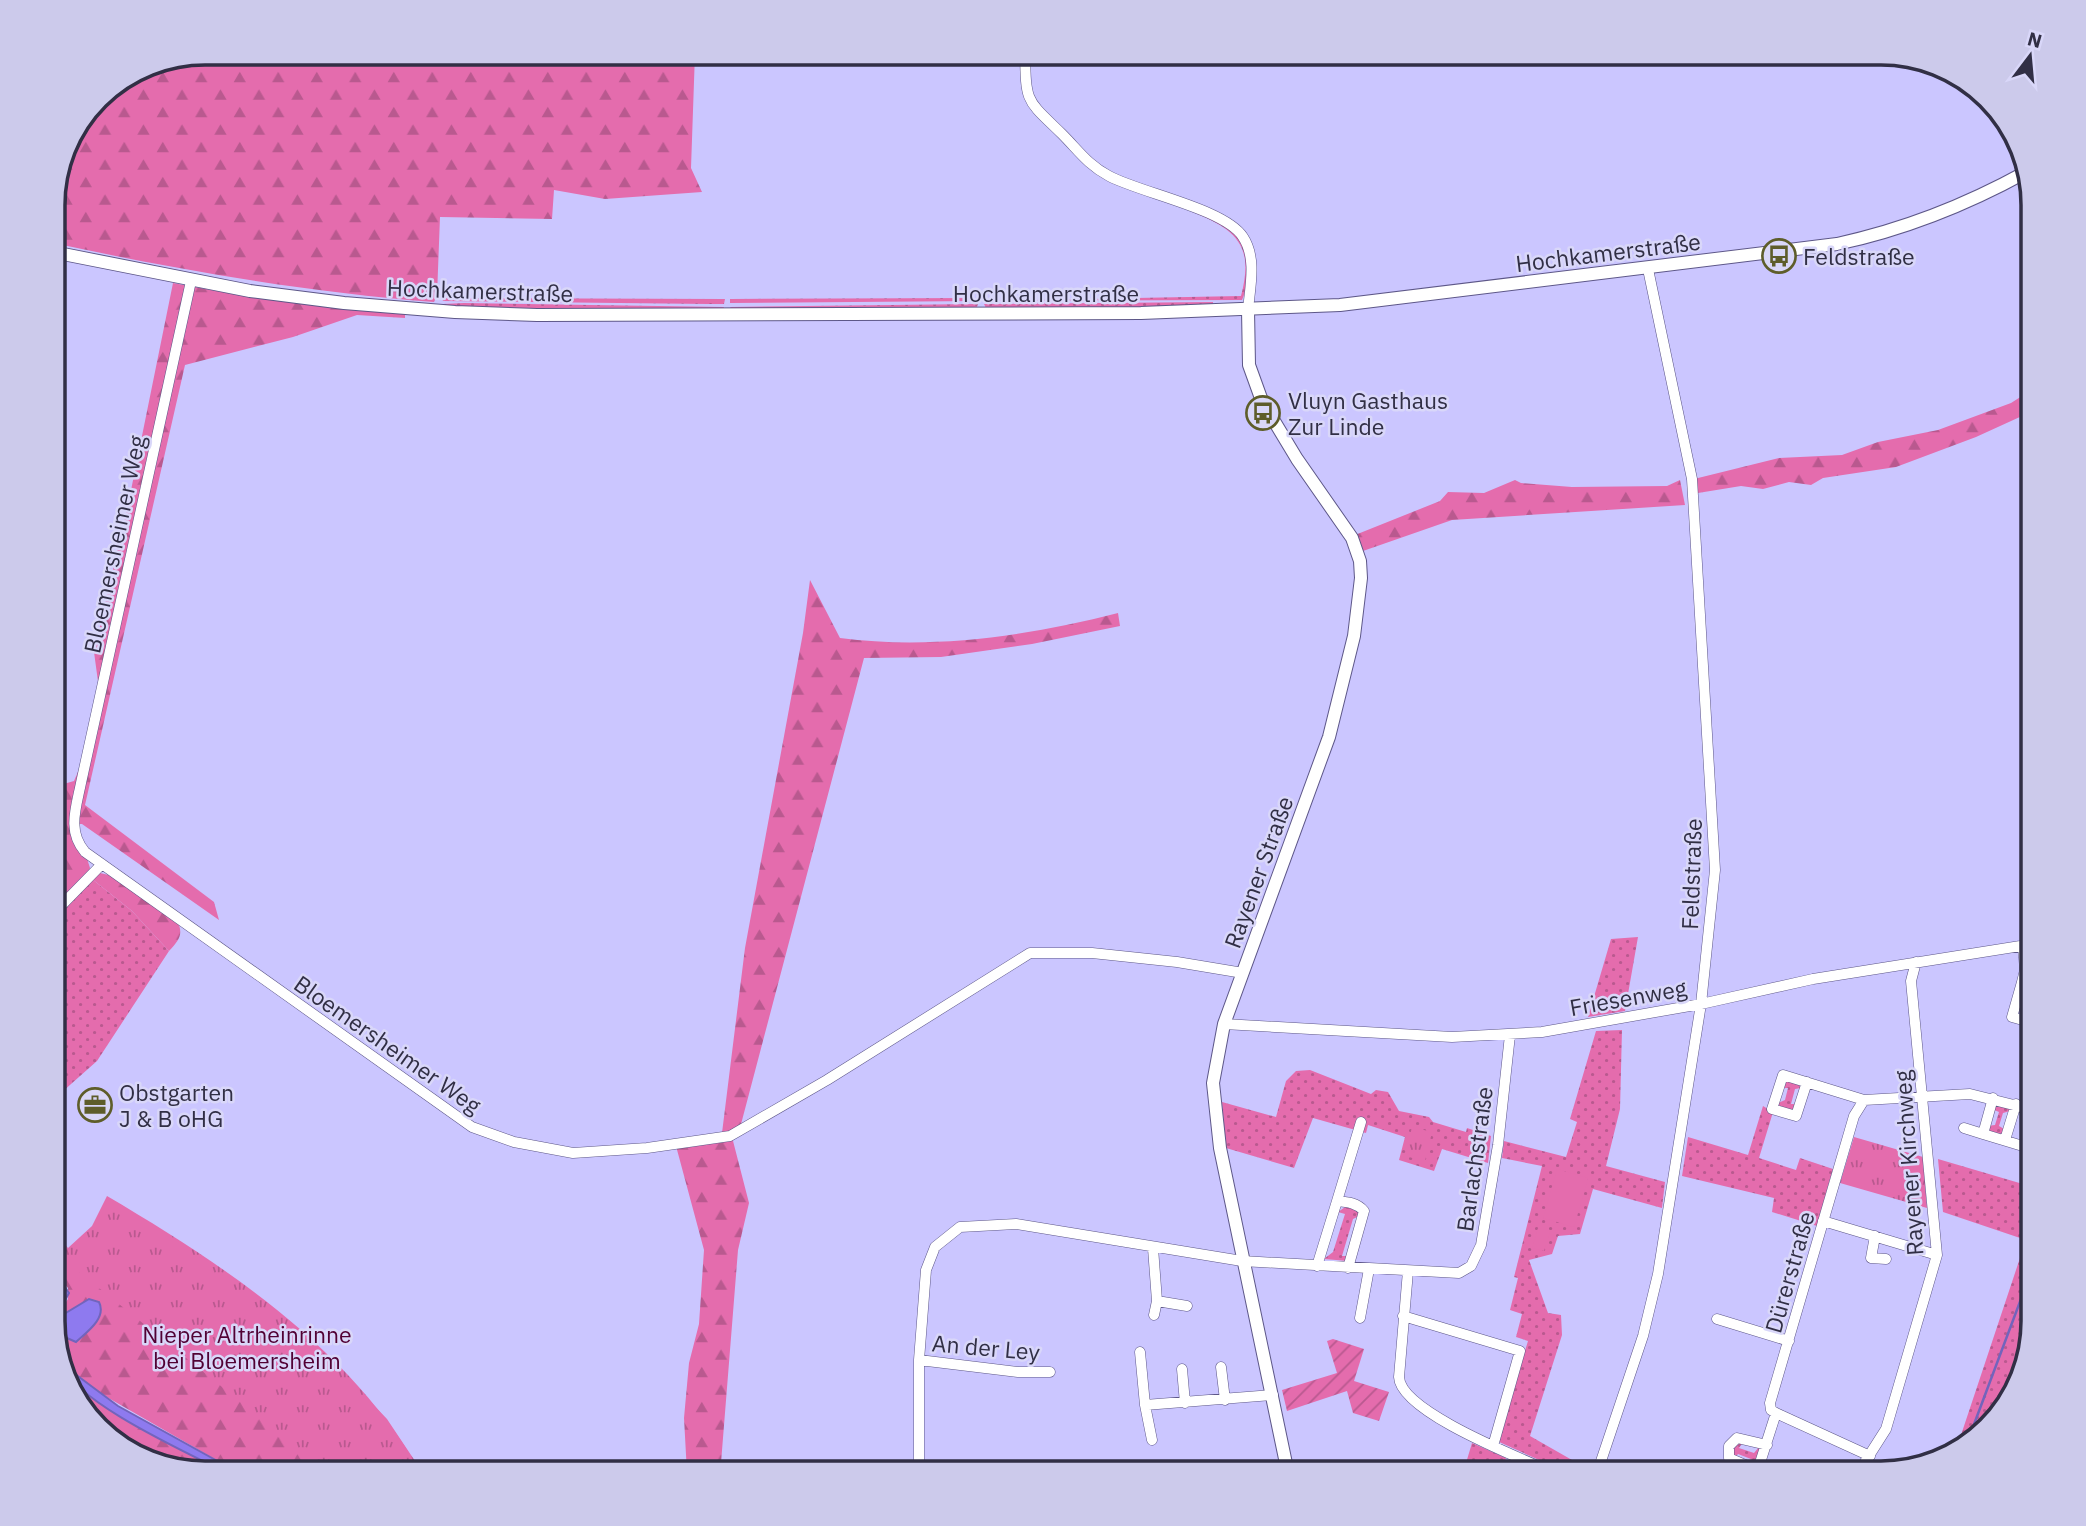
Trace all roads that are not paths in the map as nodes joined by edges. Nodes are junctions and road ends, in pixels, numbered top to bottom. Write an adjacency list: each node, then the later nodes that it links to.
1 (1025, 65): 6 (street)
2 (2018, 176): 4 (street, Hochkamerstraße)
3 (65, 255): 5 (street, Hochkamerstraße)
4 (1648, 269): 6 (street, Hochkamerstraße); 13 (street, Feldstraße)
5 (191, 281): 6 (street, Hochkamerstraße); 7 (street, Bloemersheimer Weg)
6 (1248, 310): 11 (street, Rayener Straße)
7 (102, 864): 8 (street); 11 (street, Bloemersheimer Weg)
8 (65, 902)
9 (2021, 945): 10 (street, Friesenweg)
10 (1916, 962): 13 (street, Friesenweg); 18 (street, Rayener Kirchweg)
11 (1243, 973): 15 (street, Rayener Straße)
12 (2021, 986): 14 (street)
13 (1701, 1004): 16 (street, Friesenweg); 63 (street, Feldstraße)
14 (2021, 1019)
15 (1224, 1024): 16 (street, Friesenweg); 34 (street, Rayener Straße)
16 (1510, 1035): 38 (street, Barlachstraße)
17 (1807, 1082): 17 (street); 20 (street)
18 (1923, 1095): 19 (street); 20 (street); 32 (street, Rayener Kirchweg)
19 (1993, 1098): 21 (street); 25 (street)
20 (1864, 1100): 29 (street, Dürerstraße)
21 (2016, 1104): 22 (street); 26 (street)
22 (2021, 1106)
23 (1361, 1122): 28 (street)
24 (1964, 1128): 25 (street)
25 (1983, 1134): 26 (street)
26 (2006, 1140): 27 (street)
27 (2021, 1145)
28 (1337, 1201): 35 (street); 36 (street)
29 (1824, 1221): 30 (street); 45 (street, Dürerstraße)
30 (1875, 1236): 32 (street); 33 (street)
31 (1153, 1248): 34 (street, Barlachstraße); 39 (street); 47 (street, Barlachstraße)
32 (1937, 1255): 59 (street, Rayener Kirchweg)
33 (1886, 1259)
34 (1242, 1261): 35 (street, Barlachstraße); 51 (street, Rayener Straße)
35 (1317, 1266): 36 (street, Barlachstraße)
36 (1349, 1268): 37 (street, Barlachstraße)
37 (1369, 1269): 38 (street, Barlachstraße); 43 (street)
38 (1408, 1271): 42 (street)
39 (1157, 1301): 40 (street); 41 (street)
40 (1187, 1306)
41 (1154, 1315)
42 (1403, 1316): 58 (street); 58 (street)
43 (1360, 1318)
44 (1717, 1319): 45 (street)
45 (1789, 1341): 55 (street, Dürerstraße)
46 (1140, 1352): 54 (street)
47 (919, 1360): 50 (street, An der Ley); 60 (street, Barlachstraße)
48 (1221, 1367): 52 (street)
49 (1182, 1369): 53 (street)
50 (1050, 1372)
51 (1273, 1395): 52 (street); 61 (street, Rayener Straße)
52 (1225, 1400): 53 (street)
53 (1185, 1403): 54 (street)
54 (1145, 1405): 56 (street)
55 (1776, 1413): 57 (street, Dürerstraße); 59 (street)
56 (1152, 1440)
57 (1766, 1445)
58 (1493, 1446): 62 (street)
59 (1870, 1456): 64 (street, Rayener Kirchweg)
60 (919, 1461)
61 (1286, 1461)
62 (1526, 1461)
63 (1601, 1461)
64 (1867, 1461)

